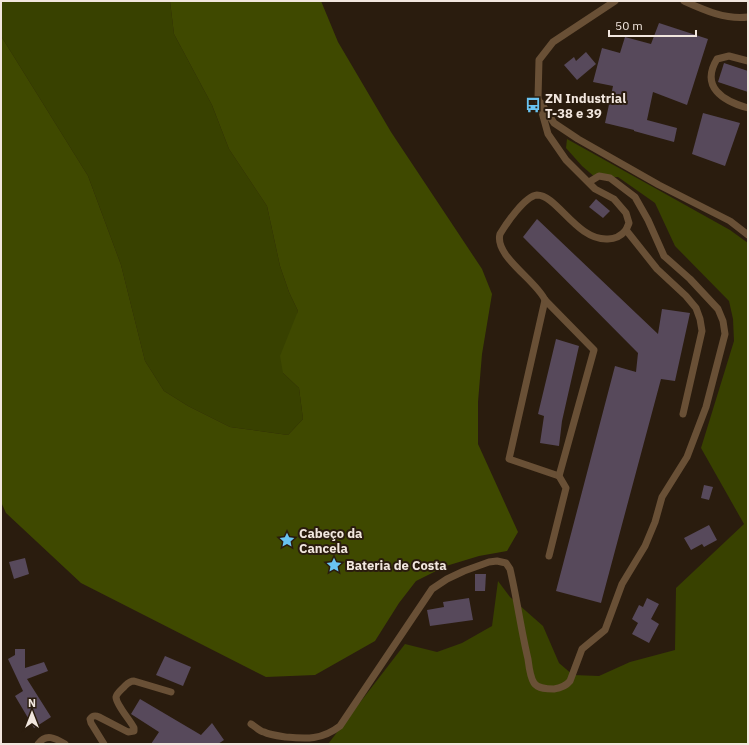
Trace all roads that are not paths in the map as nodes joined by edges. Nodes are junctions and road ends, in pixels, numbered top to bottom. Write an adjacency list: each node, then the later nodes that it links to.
1 (615, 1): 5 (lane)
2 (684, 1): 3 (lane)
3 (748, 17)
4 (748, 61): 6 (lane)
5 (538, 98): 7 (lane); 9 (lane)
6 (748, 108)
7 (589, 182): 8 (lane); 15 (lane)
8 (626, 230): 10 (lane); 11 (lane)
9 (748, 235)
10 (545, 300): 12 (lane); 12 (lane)
11 (683, 414)
12 (559, 476): 13 (lane)
13 (549, 556)
14 (171, 692): 18 (lane)
15 (251, 724)
16 (38, 744): 17 (lane)
17 (65, 744)
18 (104, 744)

